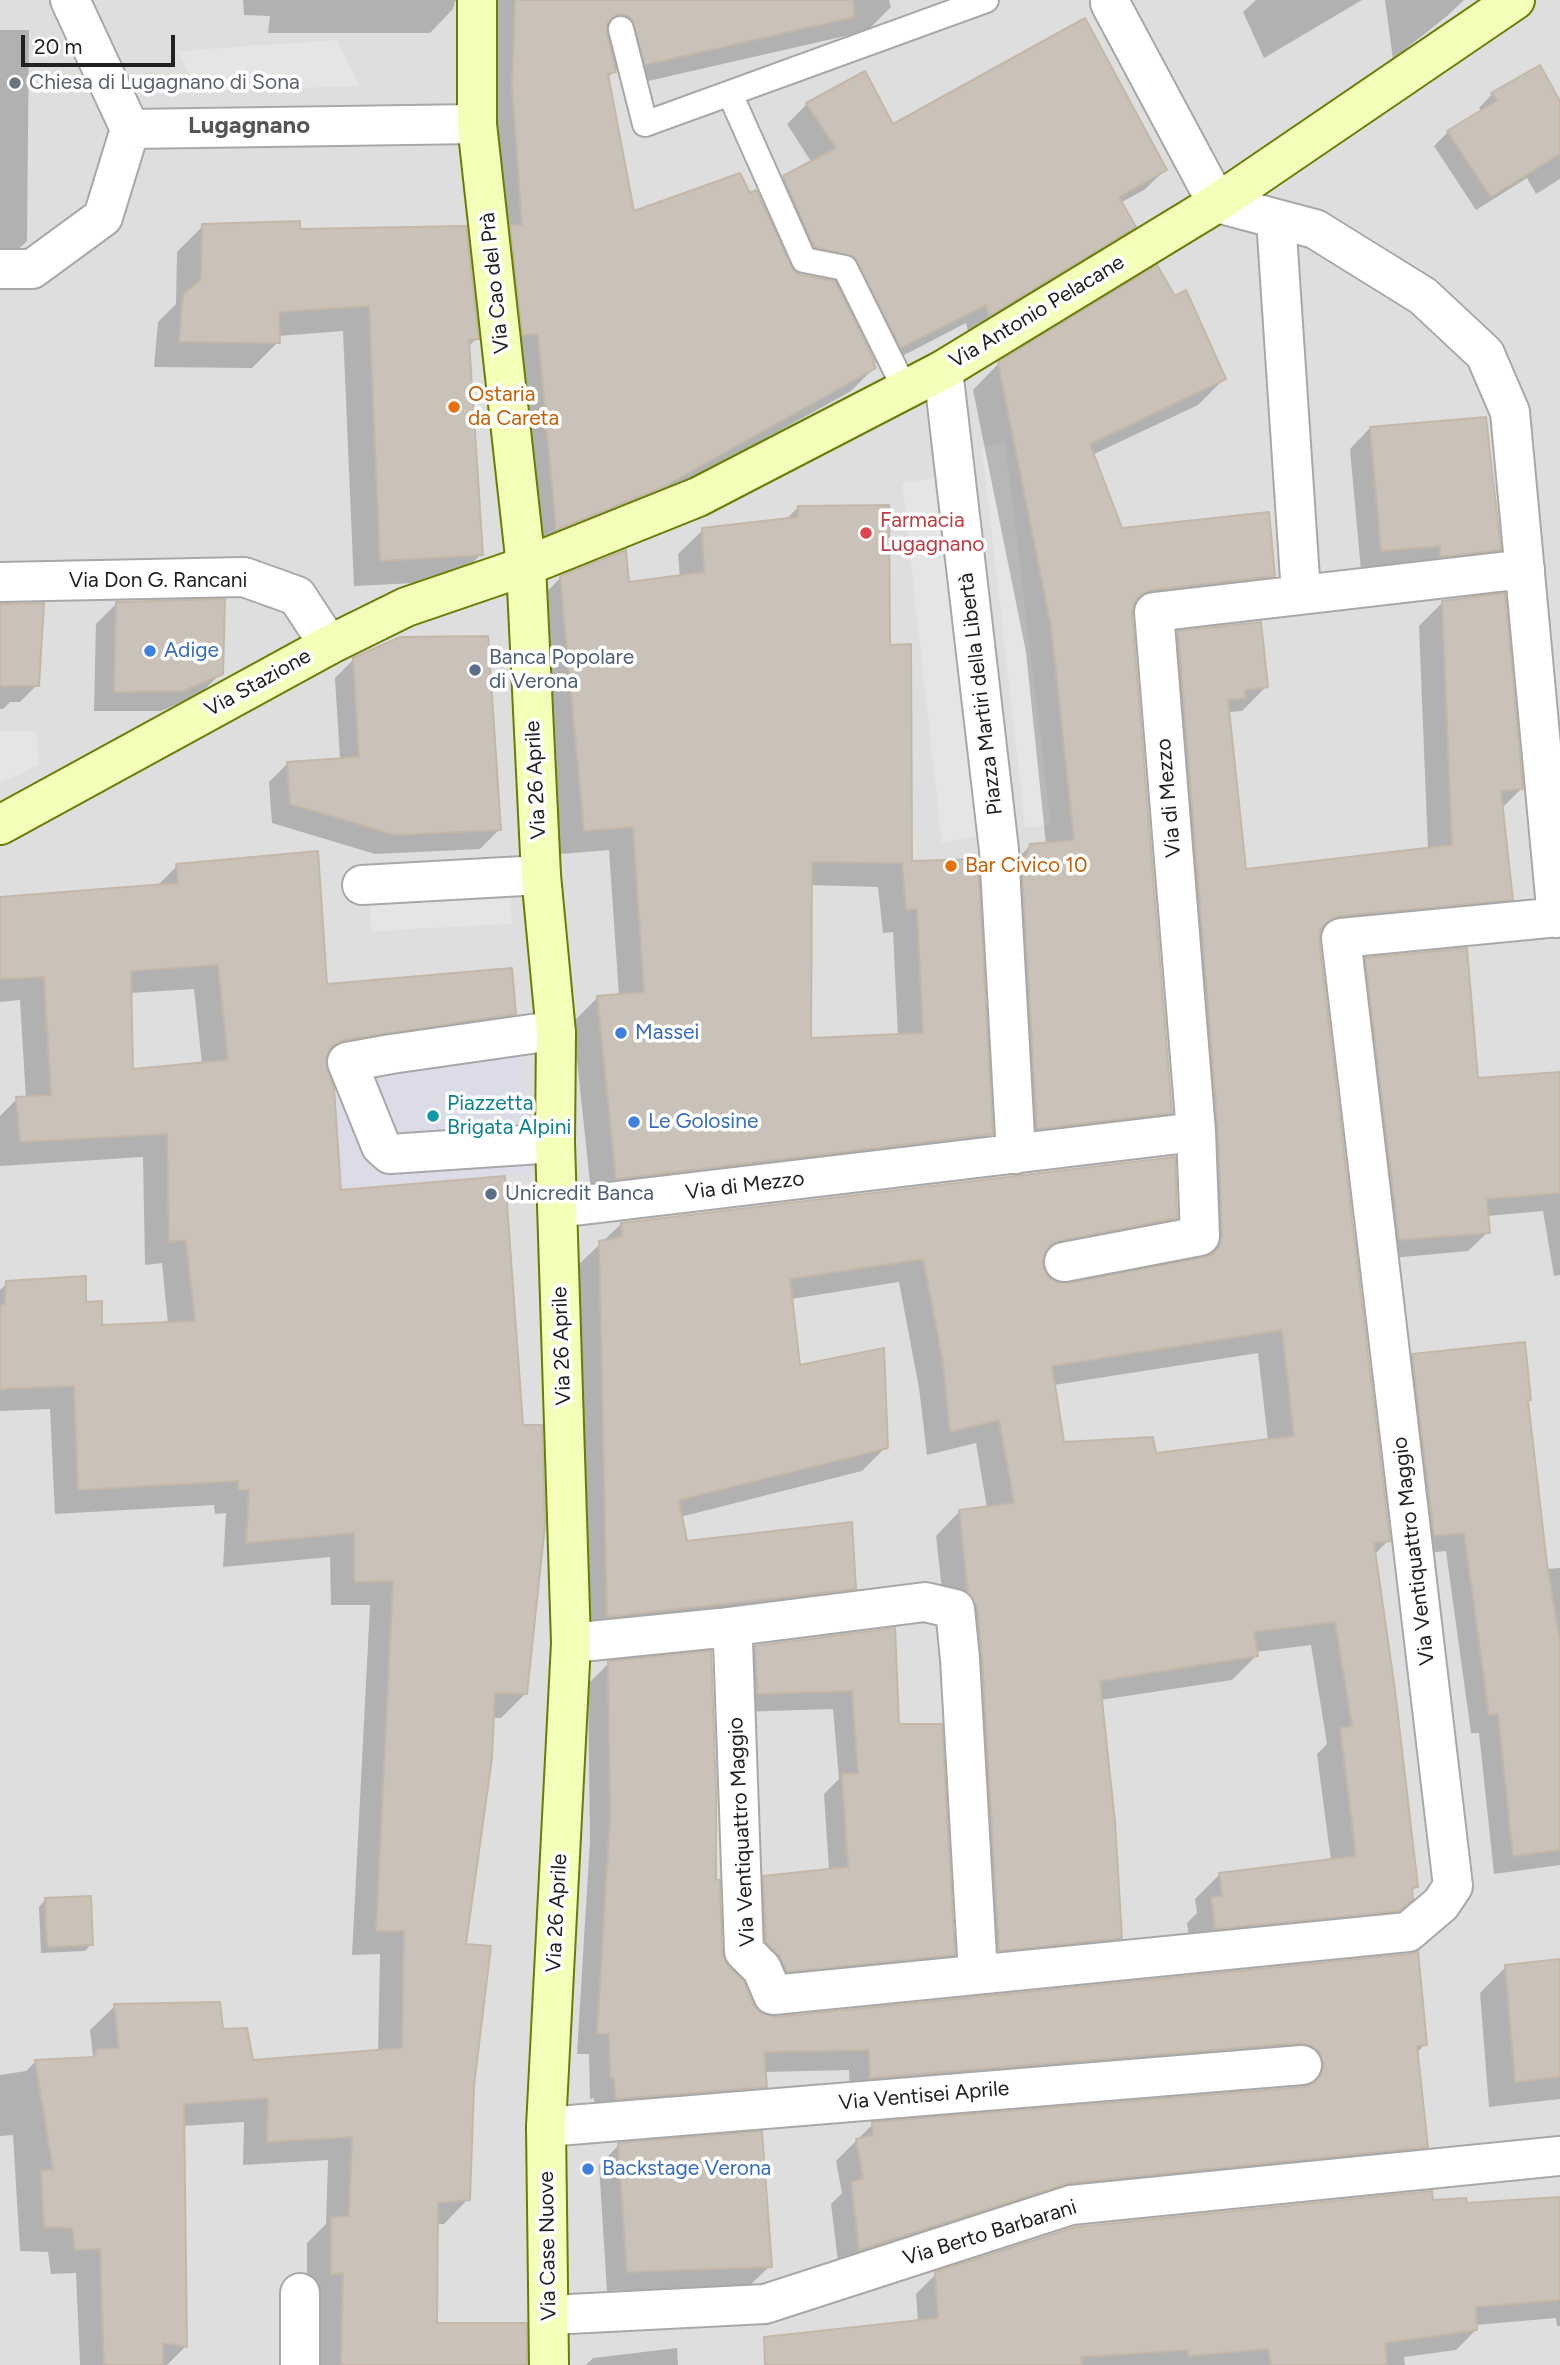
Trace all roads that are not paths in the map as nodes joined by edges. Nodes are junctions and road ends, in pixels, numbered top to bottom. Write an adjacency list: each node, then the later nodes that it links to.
1 (70, 0): 9 (street)
2 (477, 0): 8 (main road, Via Cao del Prà)
3 (986, 0): 7 (lane)
4 (1516, 0): 10 (main road, Via Antonio Pelacane)
5 (1110, 3): 10 (street)
6 (621, 29): 7 (lane)
7 (730, 94): 14 (lane)
8 (477, 124): 9 (street); 15 (main road, Via Cao del Prà)
9 (130, 129): 12 (street)
10 (1217, 203): 11 (street); 13 (main road, Via Antonio Pelacane)
11 (1276, 219): 16 (street); 18 (street)
12 (0, 269)
13 (943, 370): 14 (main road, Via Antonio Pelacane); 27 (street, Piazza Martiri della Libertà)
14 (905, 389): 15 (main road, Via Antonio Pelacane)
15 (526, 566): 19 (main road, Via Stazione); 21 (main road, Via 26 Aprile)
16 (1525, 569): 18 (street, Via di Mezzo); 23 (street)
17 (0, 582): 19 (street, Via Don G. Rancani)
18 (1301, 594): 25 (street, Via di Mezzo)
19 (329, 645): 20 (main road, Via Stazione)
20 (0, 825)
21 (541, 875): 22 (street); 24 (main road, Via 26 Aprile)
22 (362, 885)
23 (1558, 917): 32 (street, Via Ventiquattro Maggio)
24 (556, 1033): 26 (main road, Via 26 Aprile); 26 (street)
25 (1196, 1132): 27 (street, Via di Mezzo); 29 (street, Via di Mezzo)
26 (555, 1143): 28 (main road, Via 26 Aprile)
27 (1016, 1154): 28 (street, Via di Mezzo)
28 (558, 1208): 31 (main road, Via 26 Aprile)
29 (1064, 1262)
30 (720, 1628): 31 (street); 32 (street, Via Ventiquattro Maggio); 32 (street)
31 (570, 1643): 34 (main road, Via 26 Aprile)
32 (978, 1974)
33 (1303, 2064): 34 (street, Via Ventisei Aprile)
34 (546, 2127): 37 (main road, Via Case Nuove)
35 (1560, 2156): 37 (street, Via Berto Barbarani)
36 (300, 2293): 38 (street)
37 (550, 2315): 39 (main road, Via Case Nuove)
38 (300, 2365)
39 (549, 2365)

